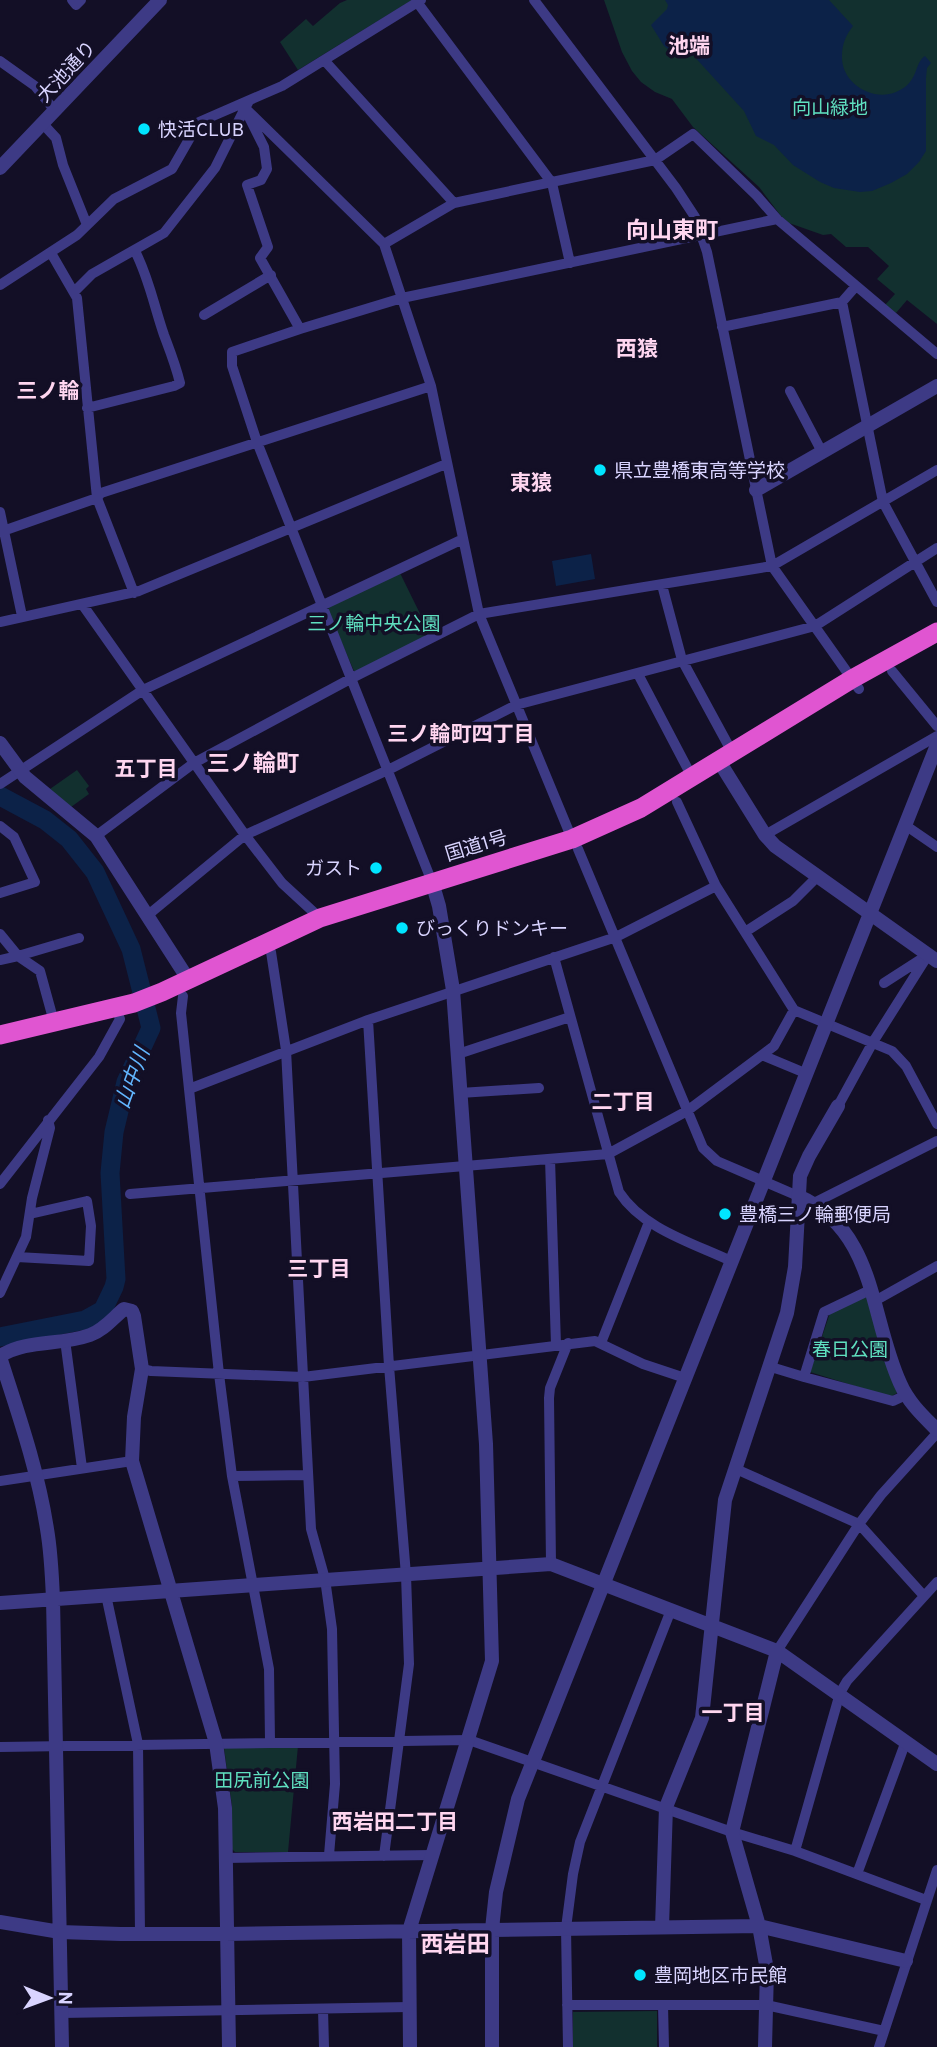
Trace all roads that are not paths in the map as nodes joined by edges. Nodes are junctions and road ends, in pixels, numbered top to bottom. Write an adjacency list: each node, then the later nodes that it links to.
1 (72, 0): 2 (street)
2 (81, 0)
3 (160, 0): 9 (street, 大池通り)
4 (534, 0): 11 (street)
5 (419, 1): 6 (street); 13 (street)
6 (324, 60): 8 (street); 14 (street)
7 (0, 61): 9 (street)
8 (247, 104): 16 (street); 18 (street); 19 (street); 22 (street)
9 (55, 111): 10 (street, 大池通り)
10 (43, 124): 12 (street, 大池通り); 16 (street)
11 (655, 160): 13 (street); 15 (street); 17 (street)
12 (0, 168)
13 (552, 183): 14 (street); 21 (street)
14 (454, 203): 18 (street)
15 (777, 219): 17 (street); 24 (street)
16 (87, 225): 20 (street)
17 (702, 235): 21 (street); 29 (street)
18 (384, 244): 26 (street)
19 (135, 251): 25 (street); 35 (street)
20 (51, 253): 23 (street); 25 (street)
21 (570, 264): 26 (street)
22 (271, 275): 28 (street); 30 (street)
23 (0, 285)
24 (856, 286): 27 (street); 31 (street)
25 (75, 291): 35 (street)
26 (402, 298): 30 (street); 32 (street)
27 (842, 302): 29 (street); 36 (street)
28 (204, 315)
29 (722, 327): 41 (street)
30 (300, 329): 37 (street)
31 (937, 354)
32 (431, 386): 37 (street); 39 (street)
33 (937, 386): 36 (street)
34 (790, 391): 38 (street)
35 (87, 408): 42 (street)
36 (868, 426): 38 (street); 43 (street)
37 (257, 442): 42 (street); 45 (street)
38 (822, 452): 41 (street)
39 (446, 464): 45 (street); 47 (street)
40 (937, 470): 43 (street)
41 (756, 490): 50 (street)
42 (97, 498): 46 (street); 52 (street)
43 (883, 502): 49 (street); 50 (street)
44 (0, 512): 46 (street)
45 (291, 527): 52 (street); 55 (street)
46 (2, 532): 57 (street)
47 (463, 539): 55 (street); 56 (street)
48 (937, 548): 49 (street)
49 (915, 560): 53 (street); 59 (street)
50 (772, 566): 51 (street); 59 (street)
51 (662, 585): 56 (street); 62 (street)
52 (134, 593): 54 (street)
53 (937, 602)
54 (82, 604): 57 (street); 67 (street)
55 (323, 605): 65 (street); 67 (street)
56 (479, 614): 65 (street); 68 (street)
57 (22, 616): 58 (street)
58 (0, 622)
59 (815, 626): 62 (street); 66 (street)
60 (937, 632): 66 (highway, 国道1号)
61 (937, 647): 63 (highway, 国道1号)
62 (682, 660): 64 (street); 73 (street)
63 (892, 671): 66 (highway, 国道1号); 69 (street)
64 (638, 674): 68 (street); 77 (street)
65 (352, 678): 74 (street); 75 (street)
66 (855, 684): 73 (highway, 国道1号)
67 (143, 690): 74 (street); 76 (street)
68 (516, 705): 75 (street); 85 (street)
69 (937, 726)
70 (937, 736): 83 (street)
71 (0, 743): 76 (street)
72 (937, 745): 80 (street)
73 (725, 761): 77 (highway, 国道1号); 79 (highway, 国道1号); 83 (street)
74 (194, 763): 82 (street); 84 (street)
75 (388, 770): 82 (street); 89 (street)
76 (20, 771): 78 (street); 84 (street)
77 (692, 777): 85 (highway, 国道1号)
78 (0, 784)
79 (677, 802): 85 (highway, 国道1号); 88 (street)
80 (905, 825): 86 (street); 91 (street)
81 (0, 826): 90 (street)
82 (245, 835): 92 (street); 93 (street)
83 (765, 835): 87 (street)
84 (96, 836): 92 (street)
85 (575, 844): 89 (highway, 国道1号); 96 (street)
86 (937, 847)
87 (817, 877): 91 (street); 94 (street)
88 (716, 886): 94 (street); 96 (street)
89 (433, 888): 93 (highway, 国道1号); 98 (highway, 国道1号); 105 (street)
90 (0, 893)
91 (870, 913): 99 (street); 111 (street)
92 (148, 915): 104 (street)
93 (320, 918): 104 (highway, 国道1号)
94 (745, 932): 106 (street)
95 (0, 934): 100 (street)
96 (616, 937): 101 (street); 123 (street)
97 (79, 938): 100 (street)
98 (271, 952): 104 (highway, 国道1号); 115 (street)
99 (934, 955): 103 (street); 113 (street)
100 (18, 956): 102 (street); 110 (street)
101 (554, 957): 105 (street); 108 (street)
102 (0, 960)
103 (884, 983)
104 (186, 987): 107 (highway, 国道1号); 120 (street)
105 (453, 990): 109 (street); 116 (street)
106 (794, 1010): 111 (street); 117 (street)
107 (127, 1011): 110 (highway, 国道1号); 114 (highway, 国道1号); 124 (street)
108 (570, 1017): 116 (street); 127 (street)
109 (368, 1020): 115 (street); 130 (street)
110 (54, 1022): 112 (highway, 国道1号)
111 (825, 1024): 113 (street); 118 (street)
112 (0, 1035)
113 (873, 1042): 122 (street); 125 (street)
114 (0, 1047)
115 (286, 1049): 120 (street); 131 (street)
116 (458, 1054): 121 (street)
117 (762, 1055): 118 (street); 123 (street)
118 (805, 1073): 132 (street)
119 (539, 1088): 121 (street)
120 (189, 1089): 134 (street)
121 (460, 1093): 129 (street)
122 (838, 1106): 136 (street)
123 (687, 1111): 127 (street); 132 (street)
124 (48, 1120): 133 (street); 138 (street)
125 (937, 1124)
126 (937, 1141): 137 (street)
127 (608, 1154): 128 (street); 139 (street)
128 (550, 1159): 129 (street); 148 (street)
129 (466, 1165): 130 (street); 149 (street)
130 (378, 1174): 131 (street); 151 (street)
131 (293, 1181): 134 (street); 155 (street)
132 (762, 1181): 136 (street); 141 (street)
133 (0, 1184)
134 (200, 1188): 135 (street); 154 (street)
135 (130, 1194)
136 (798, 1196): 137 (street); 152 (street)
137 (814, 1203): 144 (street)
138 (30, 1214): 140 (street); 140 (street)
139 (649, 1222): 141 (street); 147 (street)
140 (17, 1257): 143 (street)
141 (731, 1261): 157 (street)
142 (937, 1266): 144 (street)
143 (0, 1293)
144 (872, 1296): 156 (street); 158 (street)
145 (65, 1340): 150 (street); 153 (street); 161 (street)
146 (568, 1343): 147 (street); 148 (street); 168 (street)
147 (601, 1343): 157 (street)
148 (556, 1345): 149 (street)
149 (479, 1355): 151 (street); 169 (street)
150 (0, 1357): 163 (street)
151 (389, 1366): 155 (street); 170 (street)
152 (771, 1367): 156 (street); 162 (street)
153 (142, 1369): 154 (street); 160 (street)
154 (219, 1374): 155 (street); 165 (street)
155 (303, 1377): 164 (street)
156 (804, 1377): 158 (street)
157 (685, 1378): 174 (street)
158 (906, 1395): 159 (street)
159 (937, 1431): 167 (street)
160 (132, 1461): 161 (street); 175 (street)
161 (82, 1468): 163 (street)
162 (736, 1469): 167 (street); 181 (street)
163 (35, 1475): 166 (street); 178 (street)
164 (309, 1475): 165 (street); 171 (street)
165 (232, 1476): 173 (street)
166 (0, 1481)
167 (859, 1524): 177 (street); 182 (street)
168 (551, 1564): 169 (street); 174 (street)
169 (490, 1568): 170 (street); 185 (street)
170 (406, 1575): 171 (street); 184 (street)
171 (325, 1579): 173 (street); 187 (street)
172 (937, 1582): 177 (street)
173 (252, 1584): 175 (street); 186 (street)
174 (602, 1584): 180 (street); 193 (street)
175 (171, 1591): 176 (street); 189 (street)
176 (106, 1595): 178 (street); 190 (street)
177 (924, 1596): 183 (street)
178 (53, 1599): 179 (street); 191 (street)
179 (0, 1603)
180 (671, 1610): 181 (street); 195 (street)
181 (710, 1624): 182 (street); 196 (street)
182 (777, 1651): 183 (street); 197 (street)
183 (840, 1693): 188 (street); 198 (street)
184 (400, 1740): 185 (street); 187 (street); 201 (street)
185 (469, 1740): 193 (street); 200 (street)
186 (270, 1741): 187 (street); 189 (street)
187 (335, 1741): 199 (street)
188 (906, 1741): 194 (street); 204 (street)
189 (216, 1743): 190 (street); 202 (street)
190 (138, 1744): 191 (street); 213 (street)
191 (56, 1745): 192 (street); 212 (street)
192 (0, 1747)
193 (533, 1760): 195 (street); 210 (street)
194 (937, 1764)
195 (604, 1786): 196 (street); 209 (street)
196 (666, 1807): 197 (street); 208 (street)
197 (732, 1832): 198 (street); 207 (street)
198 (795, 1851): 204 (street)
199 (329, 1855): 201 (street); 202 (street)
200 (433, 1855): 201 (street); 211 (street)
201 (384, 1856)
202 (225, 1858): 214 (street)
203 (937, 1870): 205 (street)
204 (858, 1874): 205 (street)
205 (926, 1899): 215 (street)
206 (0, 1922): 212 (street)
207 (759, 1926): 208 (street); 215 (street); 218 (street)
208 (662, 1927): 209 (street)
209 (566, 1928): 210 (street); 216 (street)
210 (492, 1929): 211 (street); 228 (street)
211 (409, 1931): 214 (street); 219 (street)
212 (60, 1932): 213 (street); 222 (street)
213 (141, 1934): 214 (street)
214 (226, 1934): 221 (street)
215 (906, 1961): 223 (street)
216 (567, 2005): 217 (street); 229 (street)
217 (663, 2005): 218 (street); 230 (street)
218 (766, 2005): 223 (street); 231 (street)
219 (410, 2007): 220 (street); 227 (street)
220 (323, 2009): 221 (street); 226 (street)
221 (229, 2010): 222 (street); 225 (street)
222 (61, 2013): 224 (street)
223 (884, 2031): 232 (street)
224 (62, 2047)
225 (229, 2047)
226 (324, 2047)
227 (411, 2047)
228 (492, 2047)
229 (568, 2047)
230 (664, 2047)
231 (765, 2047)
232 (879, 2047)

